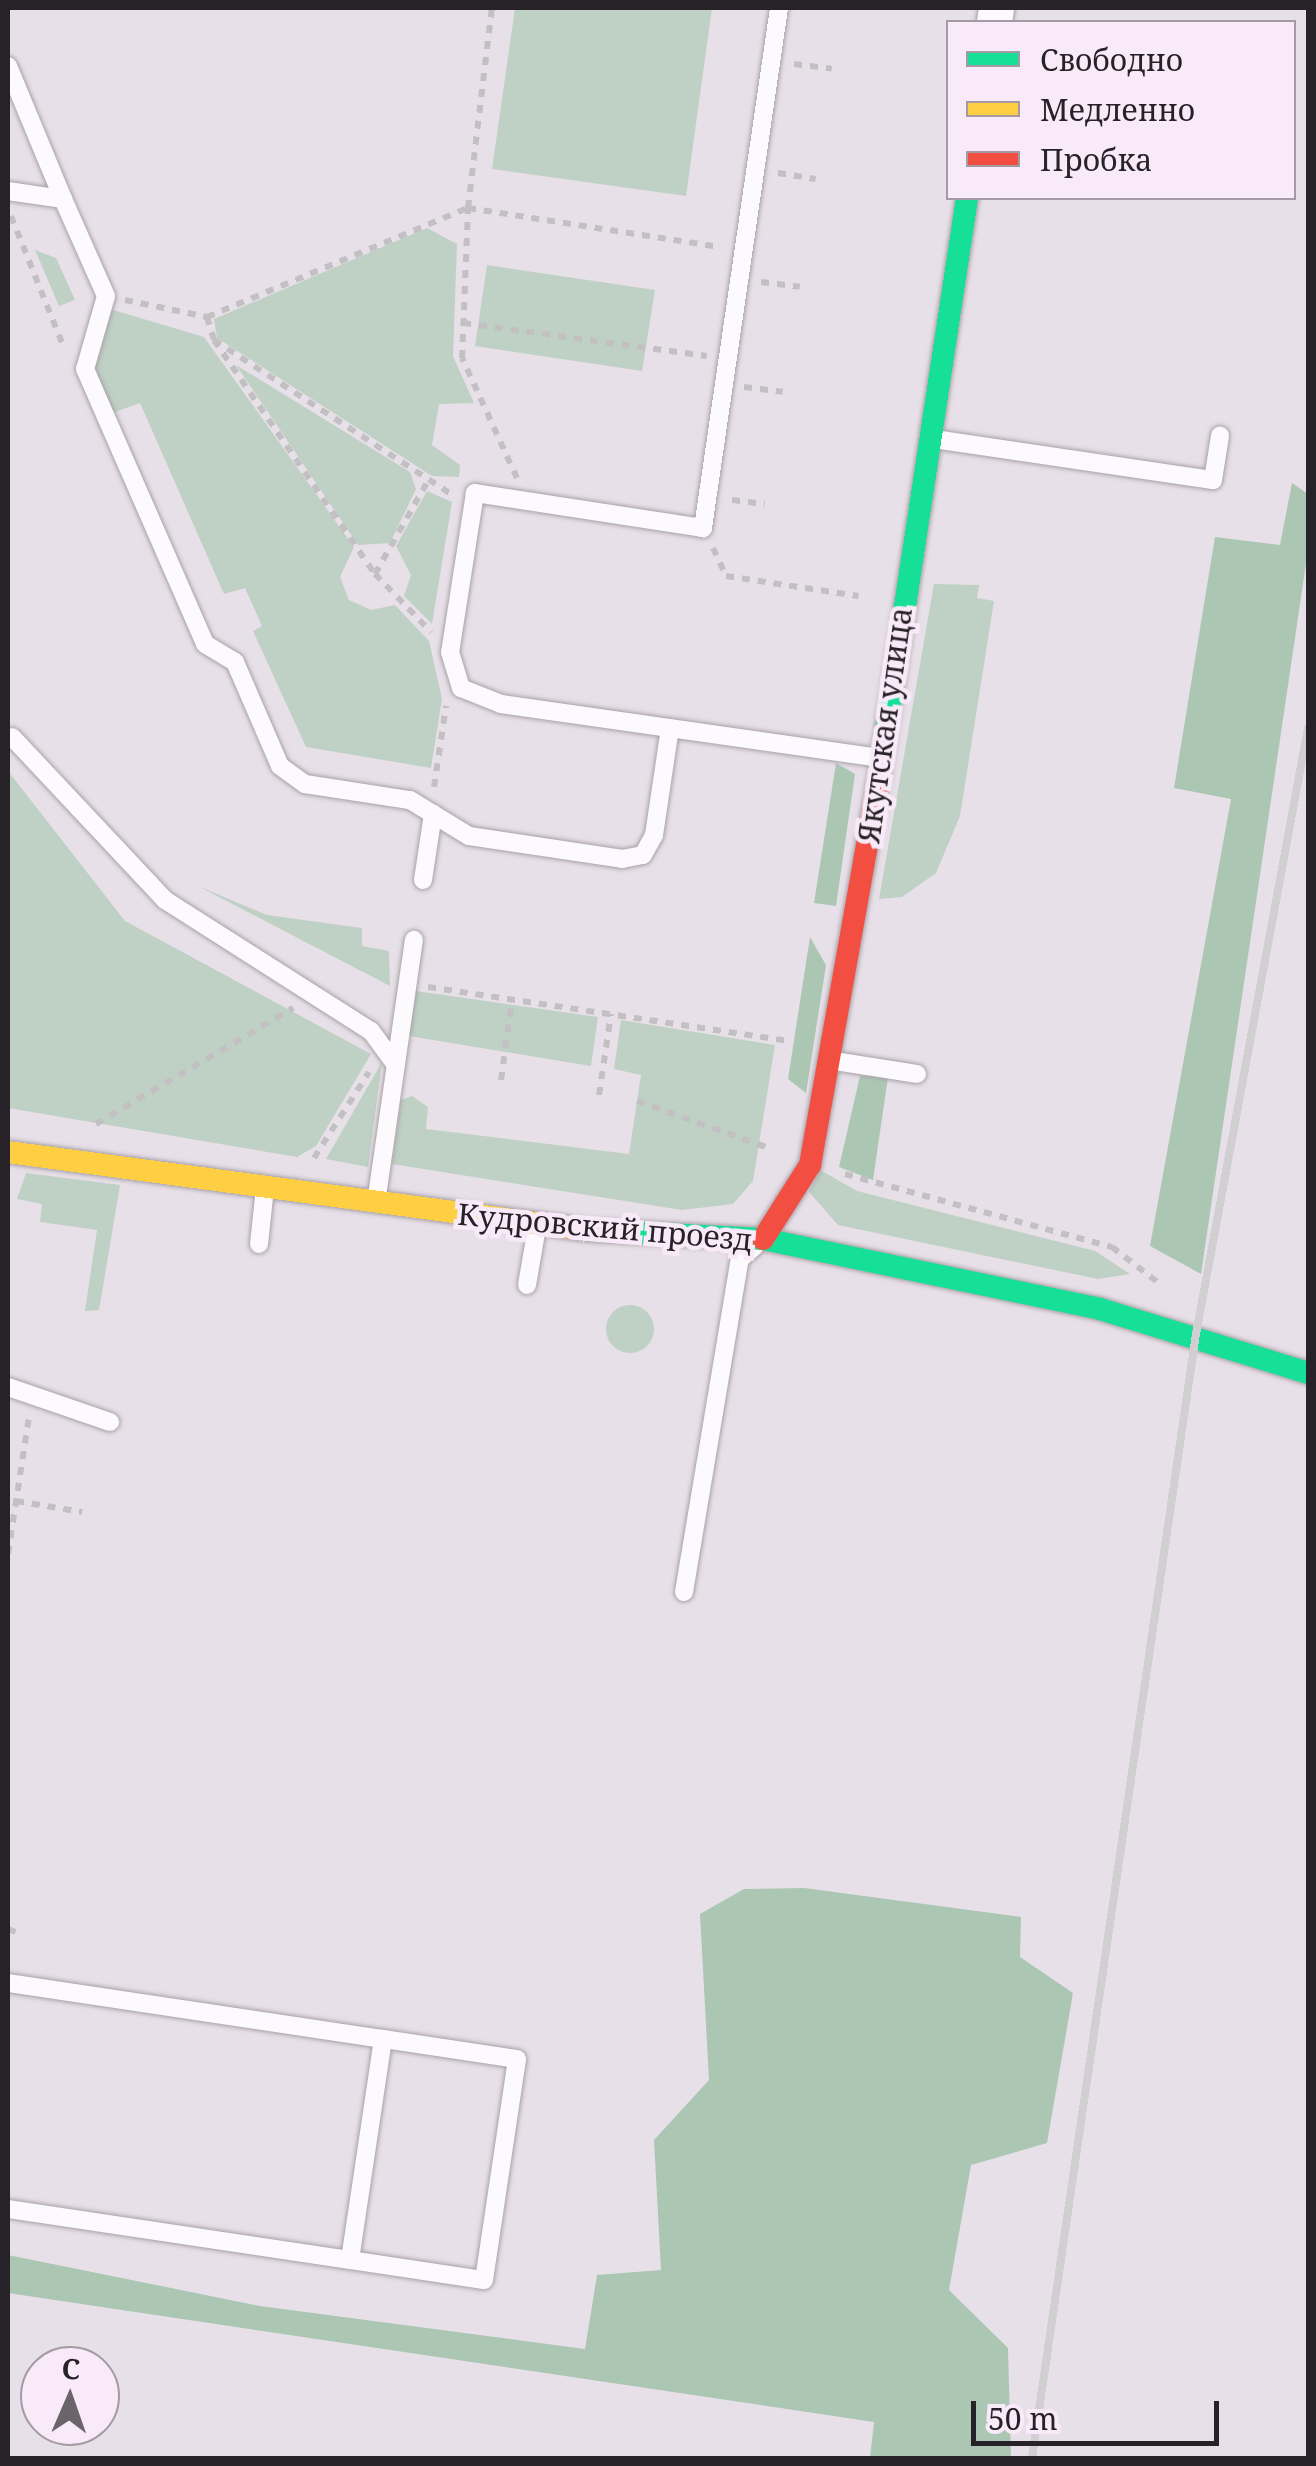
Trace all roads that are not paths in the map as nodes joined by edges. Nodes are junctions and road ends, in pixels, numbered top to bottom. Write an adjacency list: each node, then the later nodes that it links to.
1 (779, 8): 8 (lane)
2 (8, 66): 4 (lane)
3 (8, 192): 4 (lane)
4 (63, 199): 11 (lane)
5 (966, 200): 7 (street, Якутская улица)
6 (1220, 436): 7 (lane)
7 (929, 438): 10 (street, Якутская улица)
8 (670, 728): 10 (lane); 11 (lane)
9 (12, 737): 15 (lane)
10 (880, 758): 14 (street, Якутская улица)
11 (433, 814): 12 (lane)
12 (423, 880)
13 (414, 940): 15 (lane)
14 (835, 1061): 16 (lane); 21 (street, Якутская улица)
15 (396, 1065): 19 (lane)
16 (917, 1074)
17 (8, 1159): 18 (street, Кудровский проезд)
18 (264, 1188): 19 (street, Кудровский проезд); 22 (lane)
19 (376, 1204): 20 (street, Кудровский проезд)
20 (537, 1228): 21 (street, Кудровский проезд); 23 (lane)
21 (763, 1239): 24 (street, Кудровский проезд); 27 (lane)
22 (259, 1244)
23 (527, 1285)
24 (1308, 1372)
25 (8, 1387): 26 (lane)
26 (110, 1422)
27 (684, 1592)
28 (8, 1983): 29 (lane)
29 (383, 2039): 31 (lane); 31 (lane)
30 (8, 2209): 31 (lane)
31 (350, 2260)

